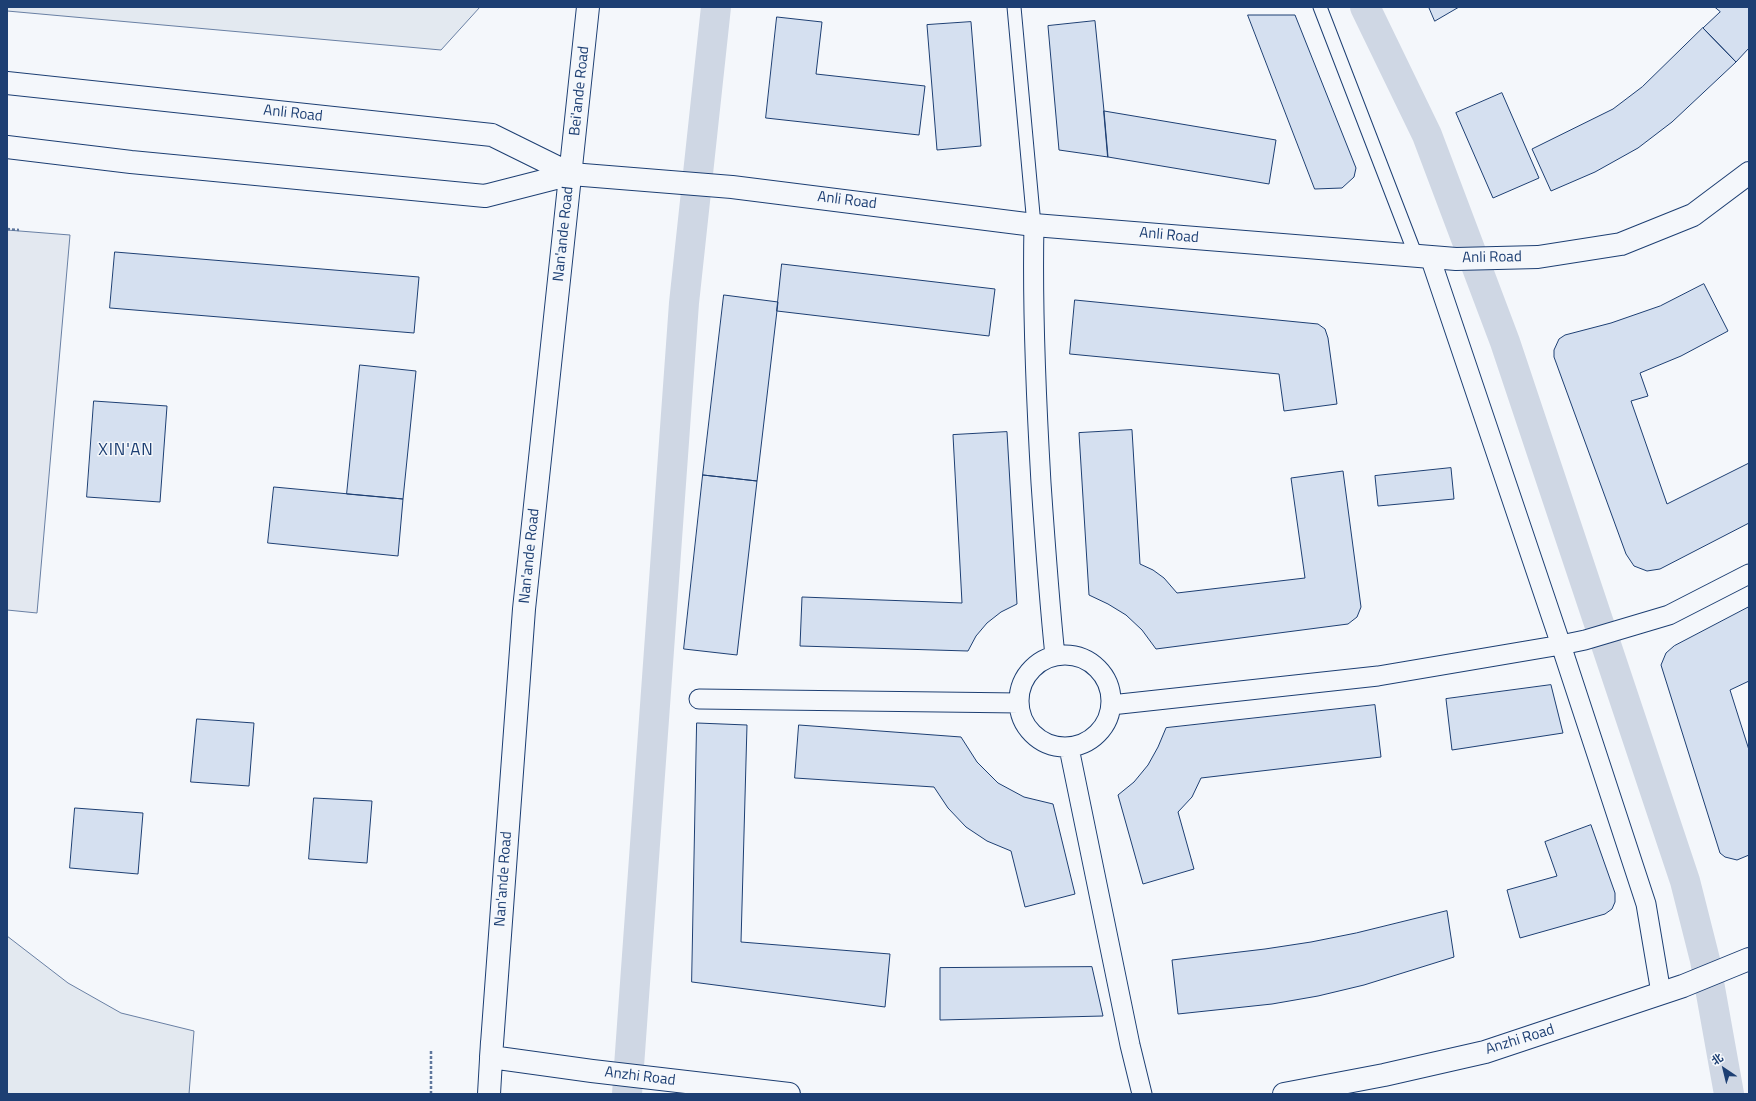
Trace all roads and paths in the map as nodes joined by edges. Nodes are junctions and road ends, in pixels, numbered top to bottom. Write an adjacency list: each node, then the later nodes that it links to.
1 (588, 7): 7 (street, Bei'ande Road)
2 (1014, 7): 8 (lane)
3 (1320, 7): 11 (lane)
4 (7, 83): 7 (street, Anli Road)
5 (7, 147): 7 (street, Anli Road)
6 (1749, 173): 11 (street, Anli Road)
7 (571, 174): 8 (street, Anli Road); 22 (street, Nan'ande Road)
8 (1034, 225): 11 (street, Anli Road); 14 (street)
9 (7, 229): 10 (path)
10 (20, 230)
11 (1423, 256): 13 (street)
12 (1749, 574): 13 (street)
13 (1561, 645): 17 (street); 20 (street)
14 (1055, 656): 16 (street); 17 (street)
15 (700, 699): 16 (street)
16 (1019, 703): 18 (street)
17 (1111, 705): 18 (street)
18 (1069, 748): 26 (street)
19 (1747, 960): 20 (street, Anzhi Road)
20 (1661, 993): 27 (street, Anzhi Road)
21 (431, 1050): 23 (path)
22 (491, 1056): 24 (street, Nan'ande Road); 25 (street, Anzhi Road)
23 (431, 1094)
24 (489, 1094)
25 (789, 1094)
26 (1142, 1094)
27 (1284, 1094)

